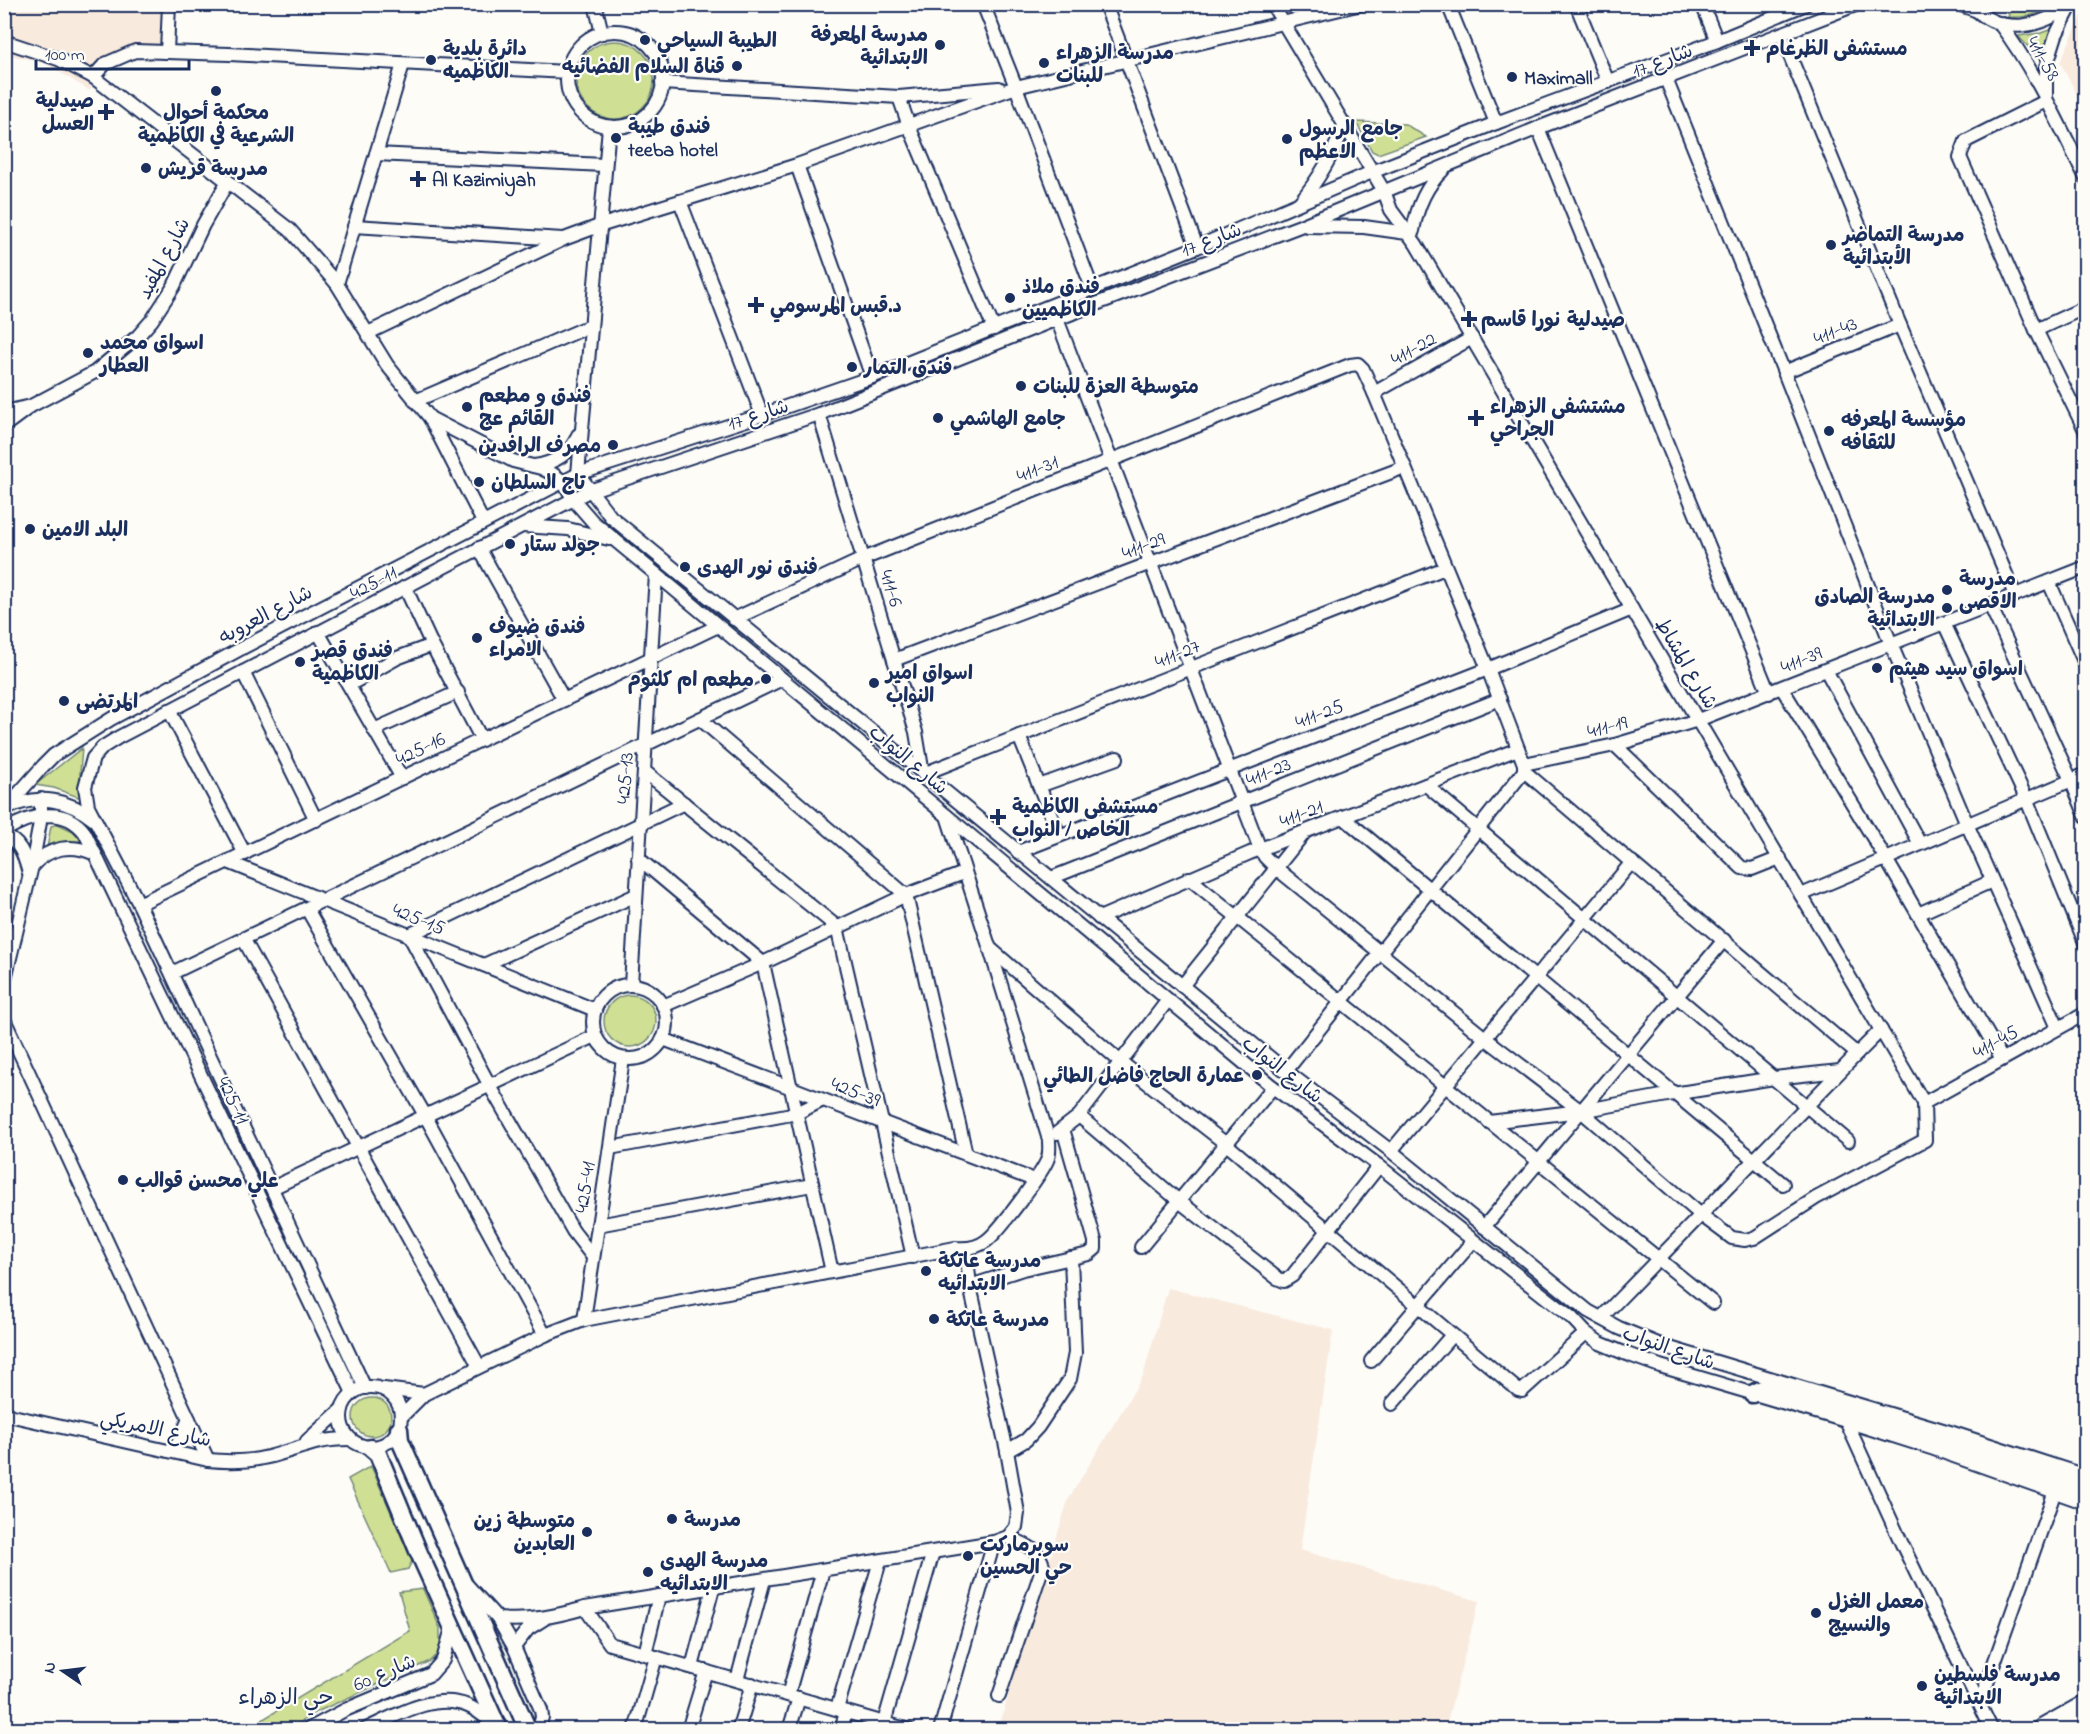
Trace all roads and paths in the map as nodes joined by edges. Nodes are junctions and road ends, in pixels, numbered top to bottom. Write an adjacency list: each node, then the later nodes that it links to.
1 (169, 4): 22 (street)
2 (595, 4): 18 (street)
3 (983, 4): 30 (street)
4 (1105, 4): 23 (street)
5 (1272, 4): 17 (street, شارع المشاط)
6 (1361, 4): 14 (street)
7 (1448, 4): 33 (street)
8 (1576, 4): 28 (street)
9 (1702, 4): 21 (street)
10 (1806, 4): 21 (street, شارع 17)
11 (1858, 4): 19 (street, شارع 17)
12 (1958, 4): 15 (street)
13 (2072, 4): 16 (street); 32 (street)
14 (1341, 7): 17 (street)
15 (1973, 7): 16 (street)
16 (1999, 23): 32 (street, 411-58)
17 (1284, 24): 23 (street); 35 (street, شارع المشاط)
18 (602, 33): 25 (street); 29 (street)
19 (1781, 34): 27 (street, شارع 17); 58 (street)
20 (4, 41): 26 (street)
21 (1717, 41): 28 (street, شارع 17)
22 (167, 52): 24 (street); 26 (street)
23 (1126, 62): 30 (street); 53 (street)
24 (403, 64): 25 (street); 38 (street)
25 (567, 72): 36 (street)
26 (93, 77): 44 (street)
27 (1666, 79): 37 (street, شارع 17); 64 (street)
28 (1608, 82): 33 (street, شارع 17)
29 (662, 83): 31 (street); 36 (street)
30 (1016, 87): 31 (street); 34 (street); 55 (street)
31 (899, 97): 34 (street)
32 (2046, 100): 43 (street, 411-58); 61 (street)
33 (1496, 123): 42 (street, شارع 17)
34 (909, 126): 40 (street); 60 (street)
35 (1344, 126): 42 (street, شارع المشاط); 47 (street)
36 (609, 127): 39 (street)
37 (1538, 128): 41 (street, شارع 17); 114 (street)
38 (376, 154): 39 (street); 48 (street)
39 (604, 165): 49 (street)
40 (797, 165): 46 (street); 65 (street)
41 (1449, 165): 45 (street, شارع 17); 51 (street)
42 (1372, 172): 45 (street, شارع المشاط); 47 (street, شارع 17)
43 (2085, 178)
44 (228, 181): 54 (street); 68 (street, شارع المفيد)
45 (1384, 191): 50 (street, شارع 17); 51 (street, شارع المشاط)
46 (680, 201): 49 (street); 71 (street)
47 (1297, 205): 53 (street, شارع 17)
48 (354, 226): 52 (street); 54 (street)
49 (599, 226): 52 (street); 59 (street)
50 (1300, 226): 51 (street); 57 (street, شارع 17)
51 (1412, 236): 63 (street, شارع المشاط)
52 (564, 239): 62 (street)
53 (1197, 247): 55 (street, شارع 17)
54 (337, 284): 62 (street)
55 (1092, 288): 60 (street, شارع 17)
56 (2085, 307): 61 (street)
57 (1057, 319): 70 (street, شارع 17); 76 (street)
58 (1900, 325): 64 (street, 411-43); 94 (street)
59 (590, 326): 67 (street); 74 (street)
60 (994, 328): 65 (street, شارع 17)
61 (2036, 330): 75 (street)
62 (368, 333): 67 (street)
63 (1472, 338): 66 (street, 411-22); 96 (street, شارع المشاط)
64 (1784, 372): 101 (street)
65 (873, 377): 71 (street, شارع 17)
66 (1374, 393): 76 (street, 411-31); 78 (street)
67 (415, 401): 72 (street)
68 (31, 406): 69 (street); 73 (street, شارع المفيد)
69 (4, 412)
70 (819, 414): 81 (street, شارع 17); 87 (street, 411-6)
71 (762, 415): 79 (street, شارع 17)
72 (429, 418): 77 (street); 83 (street)
73 (4, 426)
74 (582, 426): 77 (street); 79 (street)
75 (2085, 432)
76 (1111, 460): 87 (street, 411-31); 88 (street)
77 (533, 466): 80 (street)
78 (1405, 467): 88 (street, 411-29); 90 (street)
79 (578, 474): 80 (street, شارع 17); 81 (street, شارع النواب)
80 (564, 482): 82 (street, شارع النواب); 140 (street, شارع العروبه)
81 (589, 490): 82 (street, شارع 17); 97 (street, شارع النواب)
82 (573, 499): 84 (street, 425-11); 85 (street, شارع النواب)
83 (482, 520)
84 (521, 526): 85 (street); 86 (street, 425-11)
85 (613, 541): 91 (street, شارع النواب)
86 (479, 548): 93 (street, 425-11); 116 (street)
87 (863, 559): 97 (street, 411-31); 104 (street, 411-6)
88 (1151, 563): 104 (street, 411-29); 106 (street)
89 (2085, 567): 92 (street, 411-39)
90 (1445, 568): 106 (street, 411-27); 107 (street)
91 (656, 574): 99 (street, شارع النواب); 103 (street, 425-13)
92 (2049, 582): 94 (street, 411-39); 105 (street)
93 (405, 587): 100 (street, 425-11); 102 (street)
94 (2015, 595): 95 (street, 411-39)
95 (1990, 605): 98 (street, 411-39); 133 (street)
96 (1632, 609): 107 (street, 411-25); 119 (street, شارع المشاط)
97 (734, 619): 130 (street, شارع النواب)
98 (1944, 623): 101 (street, 411-39); 136 (street)
99 (718, 626): 103 (street, 425-16); 110 (street, شارع النواب)
100 (318, 632): 109 (street, 425-11); 111 (street)
101 (1891, 644): 108 (street, 411-39); 148 (street)
102 (432, 645): 111 (street); 113 (street)
103 (650, 658): 116 (street, 425-16); 123 (street, 425-13)
104 (894, 660): 130 (street, 411-6)
105 (2085, 666)
106 (1191, 668): 121 (street, 411-27); 128 (street)
107 (1488, 669): 115 (street); 128 (street, 411-25)
108 (1826, 670): 112 (street, 411-39); 154 (street)
109 (243, 672): 117 (street, 425-11); 147 (street)
110 (782, 679): 118 (street); 141 (street, شارع النواب)
111 (349, 685): 120 (street)
112 (1782, 688): 114 (street, 411-39); 161 (street)
113 (458, 692): 120 (street); 122 (street)
114 (1769, 693): 119 (street, 411-39)
115 (1500, 699): 125 (street); 138 (street, 411-23)
116 (564, 700): 122 (street, 425-16)
117 (169, 710): 146 (street, 425-11); 158 (street)
118 (700, 719): 123 (street); 172 (street)
119 (1698, 720): 124 (street, 411-19); 160 (street, شارع المشاط)
120 (374, 729): 132 (street)
121 (1019, 736): 130 (street, 411-27); 135 (street)
122 (482, 740): 132 (street, 425-16)
123 (645, 745): 129 (street, 425-13); 174 (street)
124 (1615, 746): 127 (street, 411-19); 160 (street)
125 (1518, 749): 127 (street); 134 (street, 411-21)
126 (1117, 758): 135 (street)
127 (1524, 767): 150 (street); 163 (street)
128 (1229, 768): 138 (street); 153 (street, 411-25)
129 (644, 771): 139 (street); 149 (street, 425-13)
130 (923, 774): 156 (street, شارع النواب)
131 (2085, 774): 133 (street)
132 (402, 778): 147 (street, 425-16)
133 (2071, 780): 136 (street); 142 (street)
134 (1426, 784): 144 (street, 411-21); 150 (street)
135 (1039, 786): 153 (street)
136 (2026, 798): 148 (street); 185 (street)
137 (41, 799): 140 (street, 425-11); 143 (street); 146 (street, 425-11)
138 (1242, 802): 155 (street); 167 (street, 411-23)
139 (684, 803): 149 (street); 181 (street)
140 (6, 811): 145 (street); 152 (street)
141 (946, 816): 166 (street); 196 (street, شارع النواب)
142 (2085, 816)
143 (41, 817): 145 (street); 157 (street, 425-11); 165 (street)
144 (1343, 817): 151 (street, 411-21); 170 (street)
145 (25, 820): 152 (street)
146 (94, 820): 175 (street, 425-11)
147 (316, 820): 158 (street, 425-16)
148 (1967, 824): 154 (street); 169 (street)
149 (640, 825): 159 (street, 425-13); 182 (street)
150 (1478, 829): 170 (street); 180 (street)
151 (1306, 831): 155 (street, 411-21); 164 (street)
152 (5, 833): 165 (street)
153 (1059, 835): 156 (street, 411-25)
154 (1920, 844): 161 (street)
155 (1260, 849): 164 (street); 168 (street, 411-21)
156 (1018, 852): 167 (street, شارع النواب)
157 (95, 854): 165 (street); 271 (street, 425-11)
158 (245, 854): 162 (street, 425-16)
159 (638, 858): 171 (street, 425-13); 188 (street)
160 (1780, 858): 173 (street, شارع المشاط)
161 (1886, 859): 173 (street); 177 (street)
162 (228, 862): 174 (street, 425-15); 175 (street, 425-16)
163 (1632, 862): 180 (street); 184 (street)
164 (1276, 868): 178 (street); 187 (street)
165 (31, 870): 192 (street)
166 (964, 873): 172 (street); 186 (street)
167 (1050, 878): 179 (street, شارع النواب)
168 (1189, 878): 178 (street); 179 (street, 411-21)
169 (1992, 881): 177 (street); 202 (street)
170 (1430, 890): 187 (street); 191 (street)
171 (636, 895): 189 (street); 193 (street, 425-13)
172 (906, 895): 181 (street); 236 (street)
173 (1802, 895): 203 (street, شارع المشاط)
174 (324, 901): 176 (street); 182 (street, 425-15)
175 (139, 904): 190 (street, 425-11)
176 (307, 909): 183 (street); 226 (street)
177 (1918, 914): 210 (street)
178 (1237, 917): 194 (street); 197 (street)
179 (1099, 918): 194 (street, شارع النواب)
180 (1584, 919): 191 (street); 195 (street)
181 (837, 927): 188 (street); 227 (street)
182 (409, 935): 189 (street, 425-15); 216 (street)
183 (244, 940): 190 (street); 233 (street)
184 (1724, 940): 195 (street); 207 (street)
185 (2085, 945)
186 (990, 949): 211 (street); 230 (street)
187 (1379, 954): 197 (street); 205 (street)
188 (763, 963): 198 (street); 217 (street)
189 (484, 965): 199 (street, 425-15)
190 (172, 973): 243 (street, 425-11)
191 (1535, 977): 205 (street); 208 (street)
192 (4, 982)
193 (630, 985): 198 (street); 199 (street)
194 (1182, 986): 212 (street, شارع النواب)
195 (1677, 997): 208 (street); 214 (street)
196 (1168, 1000): 211 (street); 218 (street, شارع النواب)
197 (1341, 1001): 212 (street); 215 (street)
198 (663, 1006): 206 (street)
199 (595, 1010): 204 (street)
200 (2085, 1013): 202 (street, 411-45)
201 (4, 1019): 277 (street)
202 (2058, 1028): 210 (street, 411-45)
203 (1881, 1030): 207 (street); 221 (street, شارع المشاط)
204 (595, 1036): 209 (street); 216 (street)
205 (1485, 1038): 215 (street); 223 (street)
206 (663, 1039): 209 (street); 217 (street, 425-39)
207 (1857, 1054): 213 (street)
208 (1628, 1055): 219 (street); 223 (street)
209 (623, 1059): 234 (street, 425-41)
210 (2002, 1059): 221 (street, 411-45)
211 (1122, 1063): 225 (street); 232 (street)
212 (1286, 1071): 235 (street, شارع النواب)
213 (1840, 1071): 214 (street); 222 (street)
214 (1774, 1078): 219 (street); 222 (street)
215 (1444, 1085): 228 (street); 235 (street)
216 (490, 1086): 226 (street); 252 (street)
217 (790, 1087): 220 (street, 425-39); 224 (street)
218 (1273, 1087): 232 (street); 239 (street, شارع النواب)
219 (1673, 1094): 223 (street); 237 (street)
220 (823, 1100): 224 (street); 227 (street, 425-39)
221 (1924, 1103): 245 (street)
222 (1806, 1106): 231 (street); 237 (street)
223 (1581, 1111): 228 (street); 238 (street); 245 (street)
224 (796, 1113): 234 (street); 242 (street)
225 (1079, 1116): 229 (street); 244 (street)
226 (426, 1117): 233 (street); 264 (street)
227 (882, 1122): 236 (street, 425-39); 253 (street)
228 (1490, 1122): 238 (street)
229 (1063, 1129): 230 (street); 254 (street)
230 (1049, 1140): 240 (street)
231 (1848, 1141)
232 (1225, 1143): 244 (street); 248 (street)
233 (360, 1148): 243 (street); 268 (street)
234 (610, 1148): 246 (street, 425-41)
235 (1391, 1151): 247 (street, شارع النواب)
236 (966, 1154): 240 (street, 425-39)
237 (1754, 1160): 241 (street); 245 (street)
238 (1539, 1162): 247 (street); 255 (street)
239 (1379, 1166): 248 (street); 249 (street, شارع النواب)
240 (1034, 1180): 251 (street)
241 (1783, 1184)
242 (812, 1185): 246 (street); 256 (street)
243 (272, 1188): 269 (street, 425-11)
244 (1179, 1201): 248 (street); 250 (street)
245 (1701, 1215): 255 (street)
246 (598, 1225): 252 (street, 425-41)
247 (1484, 1227): 260 (street, شارع النواب)
248 (1328, 1231): 259 (street)
249 (1473, 1241): 259 (street); 262 (street, شارع النواب)
250 (1141, 1247)
251 (966, 1249): 253 (street); 257 (street)
252 (593, 1257): 261 (street, 425-41)
253 (913, 1257): 256 (street)
254 (1071, 1258): 257 (street); 284 (street)
255 (1658, 1259): 258 (street); 260 (street)
256 (832, 1272): 261 (street)
257 (970, 1286): 284 (street)
258 (1713, 1303)
259 (1416, 1306): 265 (street); 267 (street)
260 (1601, 1318): 263 (street, شارع النواب)
261 (584, 1320): 264 (street)
262 (1586, 1333): 265 (street); 266 (street, شارع النواب)
263 (1633, 1334): 266 (street); 286 (street, شارع النواب)
264 (545, 1335): 268 (street)
265 (1452, 1335): 274 (street)
266 (1624, 1353): 273 (street, شارع النواب)
267 (1371, 1361)
268 (479, 1366): 272 (street)
269 (365, 1388): 270 (street); 271 (street)
270 (381, 1389): 272 (street); 279 (street)
271 (353, 1394): 275 (street)
272 (424, 1394): 279 (street)
273 (1752, 1394): 278 (street, شارع النواب); 287 (main road)
274 (1392, 1404)
275 (342, 1409): 280 (street); 281 (street, شارع الامريكي)
276 (4, 1414): 283 (street, شارع الامريكي)
277 (189, 1419): 283 (street); 285 (street)
278 (1846, 1420): 288 (street, شارع النواب); 314 (street)
279 (400, 1423): 282 (street); 292 (main road)
280 (350, 1439): 281 (street, شارع الامريكي); 282 (street)
281 (299, 1447): 285 (street, شارع الامريكي)
282 (371, 1448): 294 (main road)
283 (169, 1451): 285 (street, شارع الامريكي)
284 (1007, 1451): 290 (street)
285 (208, 1460)
286 (2085, 1476)
287 (2085, 1490)
288 (2055, 1491): 289 (street, شارع النواب); 314 (street)
289 (2085, 1503)
290 (1008, 1537): 291 (street); 313 (street)
291 (994, 1542): 293 (street); 330 (street)
292 (446, 1544): 294 (main road); 297 (main road)
293 (933, 1552): 295 (street); 318 (street)
294 (419, 1553): 299 (main road)
295 (880, 1561): 296 (street); 316 (street)
296 (823, 1570): 298 (street); 312 (street)
297 (460, 1577): 299 (main road); 304 (street); 322 (main road)
298 (764, 1580): 300 (street); 310 (street)
299 (434, 1586): 305 (main road)
300 (713, 1588): 301 (street); 308 (street)
301 (659, 1596): 302 (street); 307 (street)
302 (585, 1608): 303 (street); 307 (street)
303 (548, 1618): 304 (street); 306 (street)
304 (498, 1619): 306 (street)
305 (452, 1628): 319 (main road); 320 (street, شارع 60)
306 (514, 1647): 323 (street)
307 (650, 1655): 308 (street); 324 (street)
308 (692, 1667): 309 (street)
309 (706, 1671): 310 (street); 325 (street)
310 (737, 1680): 311 (street)
311 (752, 1684): 312 (street); 326 (street)
312 (794, 1696): 316 (street); 327 (street)
313 (999, 1696)
314 (1980, 1703): 331 (street)
315 (2085, 1704): 332 (highway)
316 (842, 1710): 318 (street); 328 (street)
317 (2085, 1719): 333 (highway)
318 (890, 1726): 329 (street)
319 (498, 1728): 321 (street)
320 (307, 1730)
321 (364, 1730)
322 (528, 1730)
323 (539, 1730)
324 (635, 1730)
325 (688, 1730)
326 (738, 1730)
327 (789, 1730)
328 (841, 1730)
329 (909, 1730)
330 (940, 1730)
331 (1992, 1730)
332 (2040, 1730)
333 (2067, 1730)

